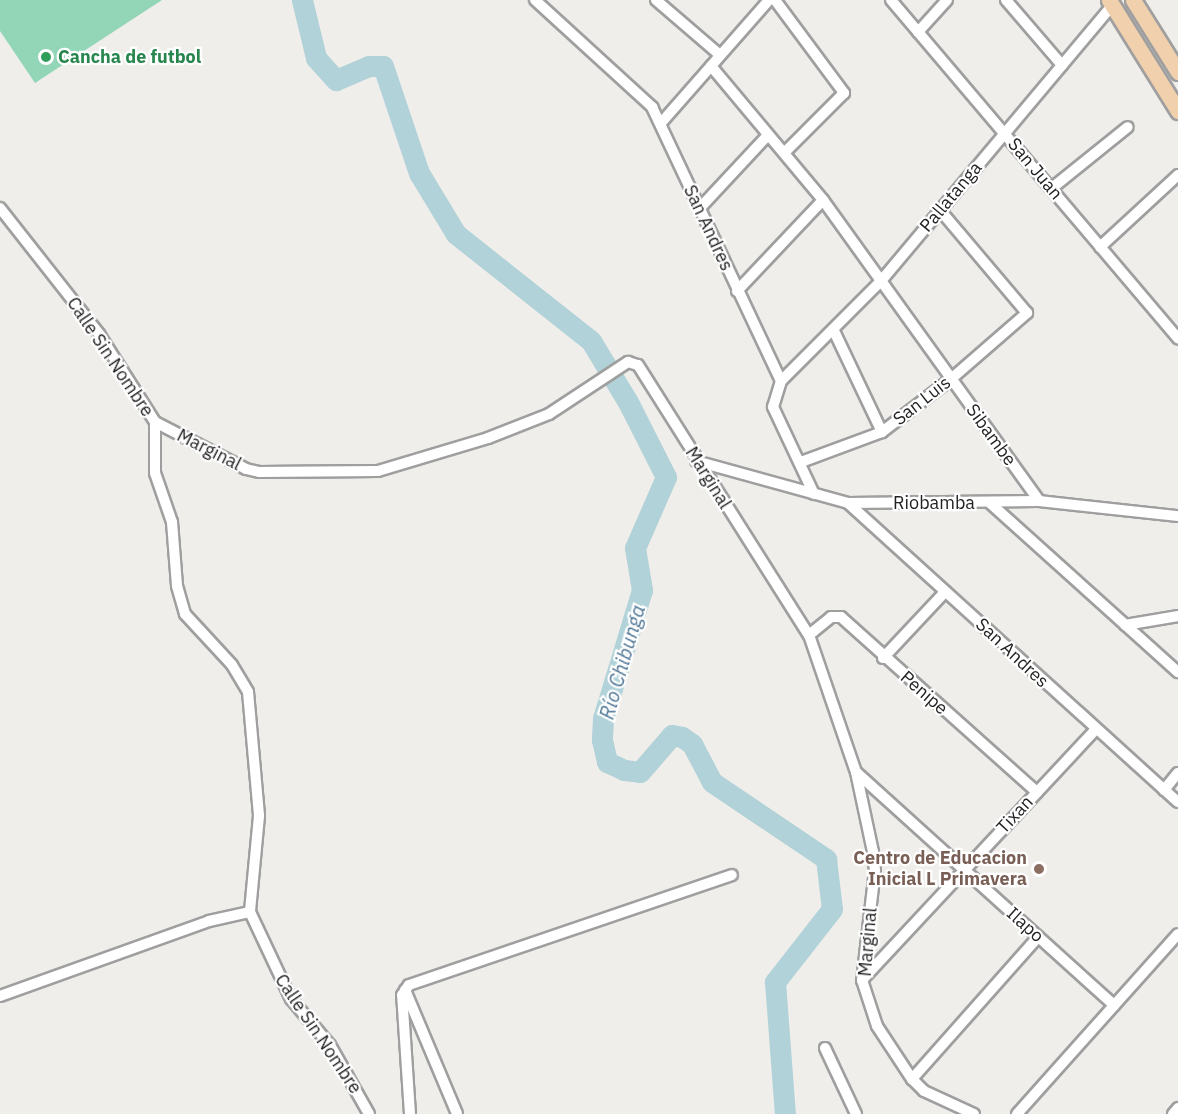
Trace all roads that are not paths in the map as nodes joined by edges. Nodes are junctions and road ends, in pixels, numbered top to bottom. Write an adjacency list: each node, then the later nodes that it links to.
1 (535, 0): 16 (street, San Andres)
2 (656, 0): 11 (street)
3 (769, 0): 11 (street)
4 (775, 0): 20 (street)
5 (891, 0): 10 (street, San Juan)
6 (947, 0): 10 (street)
7 (1006, 0): 12 (street)
8 (1133, 0): 14 (main road)
9 (1111, 3): 12 (street, Pallatanga); 15 (main road)
10 (918, 32): 18 (street, San Juan)
11 (720, 55): 13 (street)
12 (1062, 65): 18 (street, Pallatanga)
13 (711, 66): 16 (street); 19 (street, Sibambe)
14 (1178, 72)
15 (1178, 111)
16 (661, 123): 25 (street, San Andres)
17 (1128, 127): 22 (street)
18 (1004, 132): 22 (street, San Juan); 26 (street, Pallatanga)
19 (768, 135): 20 (street, Sibambe); 25 (street)
20 (785, 152): 23 (street, Sibambe)
21 (1178, 175): 27 (street)
22 (1052, 188): 27 (street, San Juan)
23 (823, 200): 28 (street, Sibambe); 29 (street)
24 (0, 208): 34 (street, Calle Sin Nombre)
25 (699, 209): 29 (street, San Andres)
26 (940, 210): 28 (street, Pallatanga); 32 (street, San Luis)
27 (1100, 247): 31 (street, San Juan)
28 (881, 281): 30 (street, Pallatanga); 32 (street, Sibambe)
29 (737, 291): 33 (street, San Andres)
30 (834, 331): 33 (street, Pallatanga); 35 (street)
31 (1178, 339)
32 (951, 380): 35 (street, San Luis); 39 (street, Sibambe)
33 (781, 381): 37 (street)
34 (155, 423): 36 (street, Marginal); 57 (street, Calle Sin Nombre)
35 (882, 432): 37 (street, San Luis)
36 (696, 461): 38 (street, Riobamba); 46 (street, Marginal)
37 (801, 462): 38 (street)
38 (814, 494): 40 (street, Riobamba)
39 (1039, 501): 41 (street, Riobamba); 42 (street, Riobamba)
40 (848, 503): 41 (street, Riobamba); 43 (street, San Andres)
41 (990, 503): 45 (street)
42 (1178, 516)
43 (945, 592): 47 (street); 49 (street, San Andres)
44 (1178, 616): 45 (street)
45 (1125, 625): 48 (street)
46 (809, 635): 47 (street, Penipe); 50 (street, Marginal)
47 (884, 658): 53 (street, Penipe)
48 (1178, 672)
49 (1095, 729): 52 (street, San Andres); 53 (street, Tixan)
50 (856, 772): 55 (street, Ilapo); 60 (street, Marginal)
51 (1178, 773): 52 (street)
52 (1164, 790): 54 (street, San Andres)
53 (1037, 792): 55 (street, Tixan)
54 (1178, 802)
55 (964, 871): 59 (street, Ilapo); 60 (street, Tixan)
56 (732, 875): 61 (street)
57 (250, 912): 62 (street); 67 (street, Calle Sin Nombre)
58 (1178, 934): 63 (street)
59 (1038, 937): 63 (street, Ilapo); 65 (street)
60 (862, 980): 65 (street, Marginal)
61 (405, 989): 68 (street); 69 (street)
62 (0, 996)
63 (1114, 1005): 72 (street)
64 (825, 1048): 70 (street)
65 (912, 1079): 71 (street)
66 (1178, 1108): 73 (street)
67 (369, 1114)
68 (410, 1114)
69 (457, 1114)
70 (856, 1114)
71 (974, 1114)
72 (1017, 1114)
73 (1173, 1114)

